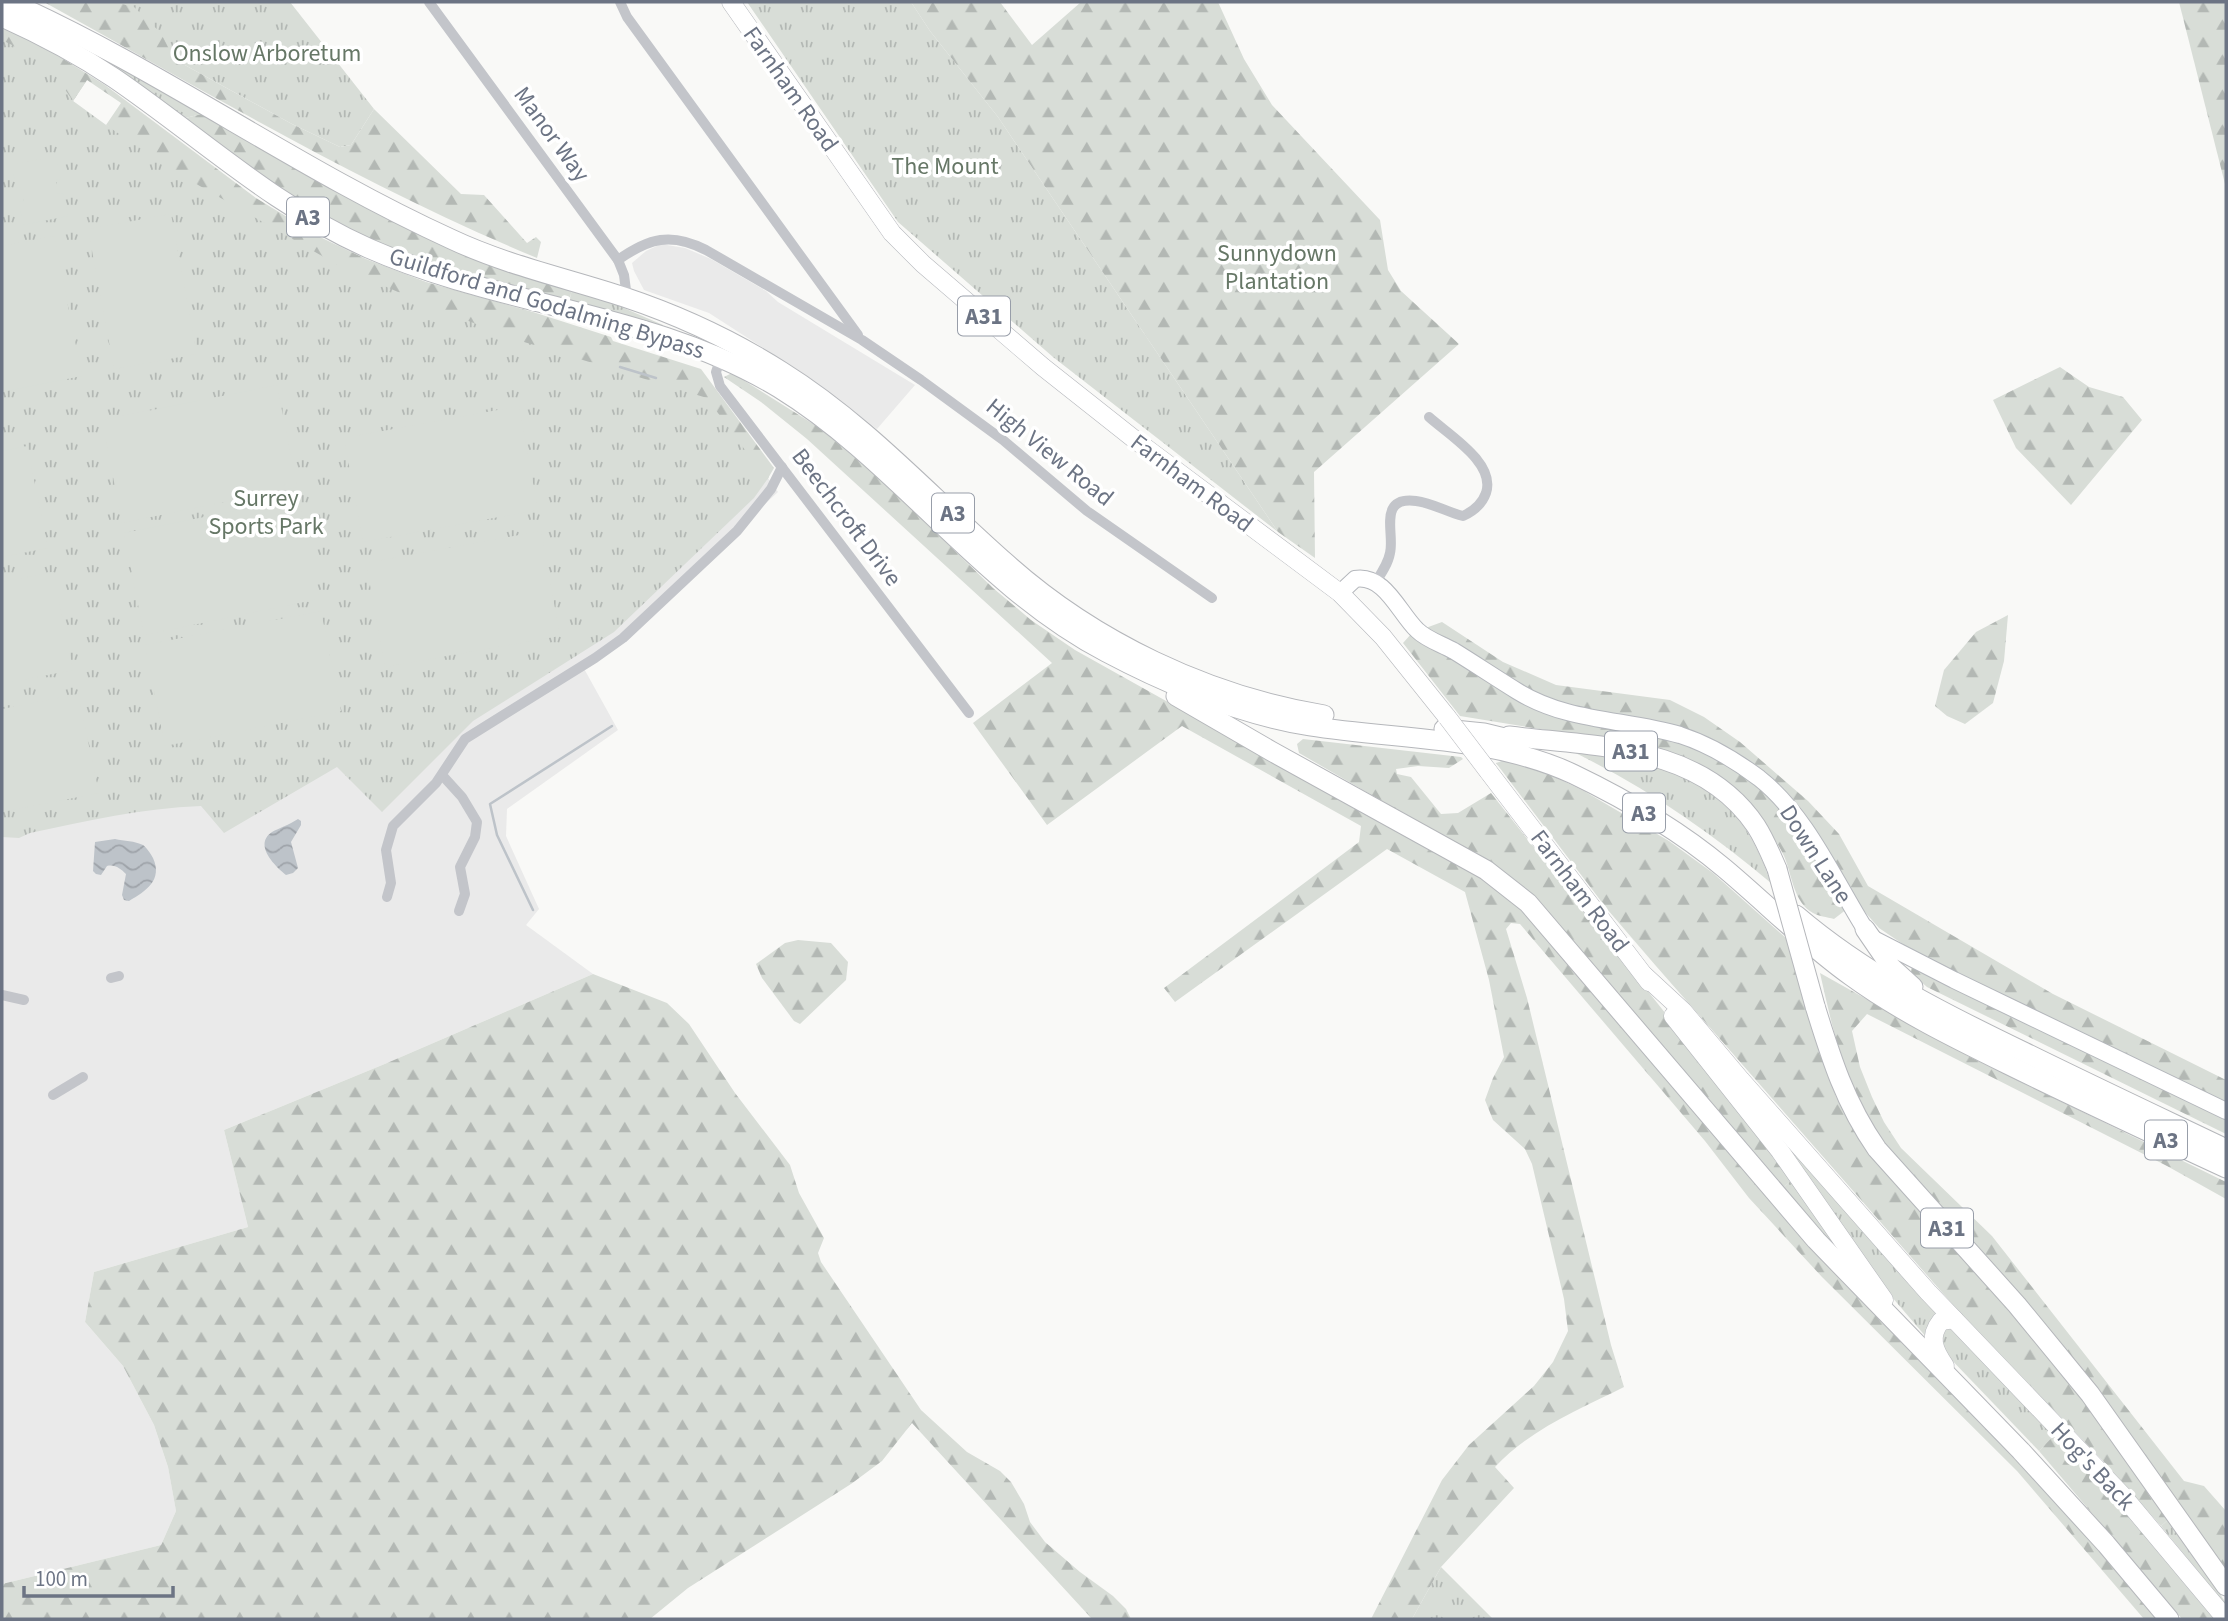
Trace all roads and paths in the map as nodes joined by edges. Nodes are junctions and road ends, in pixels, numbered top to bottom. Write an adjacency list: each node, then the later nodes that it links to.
1 (10, 2): 7 (highway, Guildford and Godalming Bypass / A3)
2 (429, 2): 6 (street, Manor Way)
3 (620, 2): 8 (street, High View Road)
4 (731, 2): 15 (main road, Farnham Road / A31)
5 (2, 17): 11 (highway, Guildford and Godalming Bypass / A3)
6 (618, 260): 7 (street, Manor Way); 9 (street, High View Road)
7 (627, 298): 11 (highway, Guildford and Godalming Bypass / A3)
8 (836, 304): 9 (street); 10 (street, High View Road)
9 (822, 317): 10 (street, High View Road)
10 (862, 340): 16 (street, High View Road)
11 (724, 348): 13 (street, Beechcroft Drive); 17 (highway, Guildford and Godalming Bypass / A3); 19 (highway, Guildford and Godalming Bypass / A3)
12 (1429, 417): 14 (street)
13 (782, 467): 18 (street, Beechcroft Drive); 20 (street)
14 (1375, 583): 15 (street); 23 (street, Down Lane)
15 (1340, 593): 24 (main road, Farnham Road / A31, bridge)
16 (1212, 598)
17 (1120, 659): 32 (highway, Guildford and Godalming Bypass / A3); 34 (highway, A3)
18 (970, 713)
19 (1484, 733): 27 (highway, Guildford and Godalming Bypass / A3); 36 (highway, A31, bridge)
20 (442, 775): 21 (street); 22 (street)
21 (387, 897)
22 (459, 911)
23 (1865, 929): 27 (highway); 30 (street, Down Lane)
24 (1644, 975): 33 (main road, Farnham Road / A31); 34 (main road, Farnham Road / A31)
25 (2, 995): 26 (street)
26 (24, 1000)
27 (2017, 1049): 31 (highway, Guildford and Godalming Bypass / A3)
28 (83, 1077): 29 (street)
29 (53, 1095)
30 (2226, 1111)
31 (2226, 1149)
32 (2226, 1168)
33 (1954, 1319): 35 (main road, A31); 38 (main road, Hog's Back / A31)
34 (1927, 1353): 35 (highway, Hog's Back / A31)
35 (1954, 1381): 37 (highway, Hog's Back / A31)
36 (2226, 1586)
37 (2169, 1619)
38 (2226, 1619)

